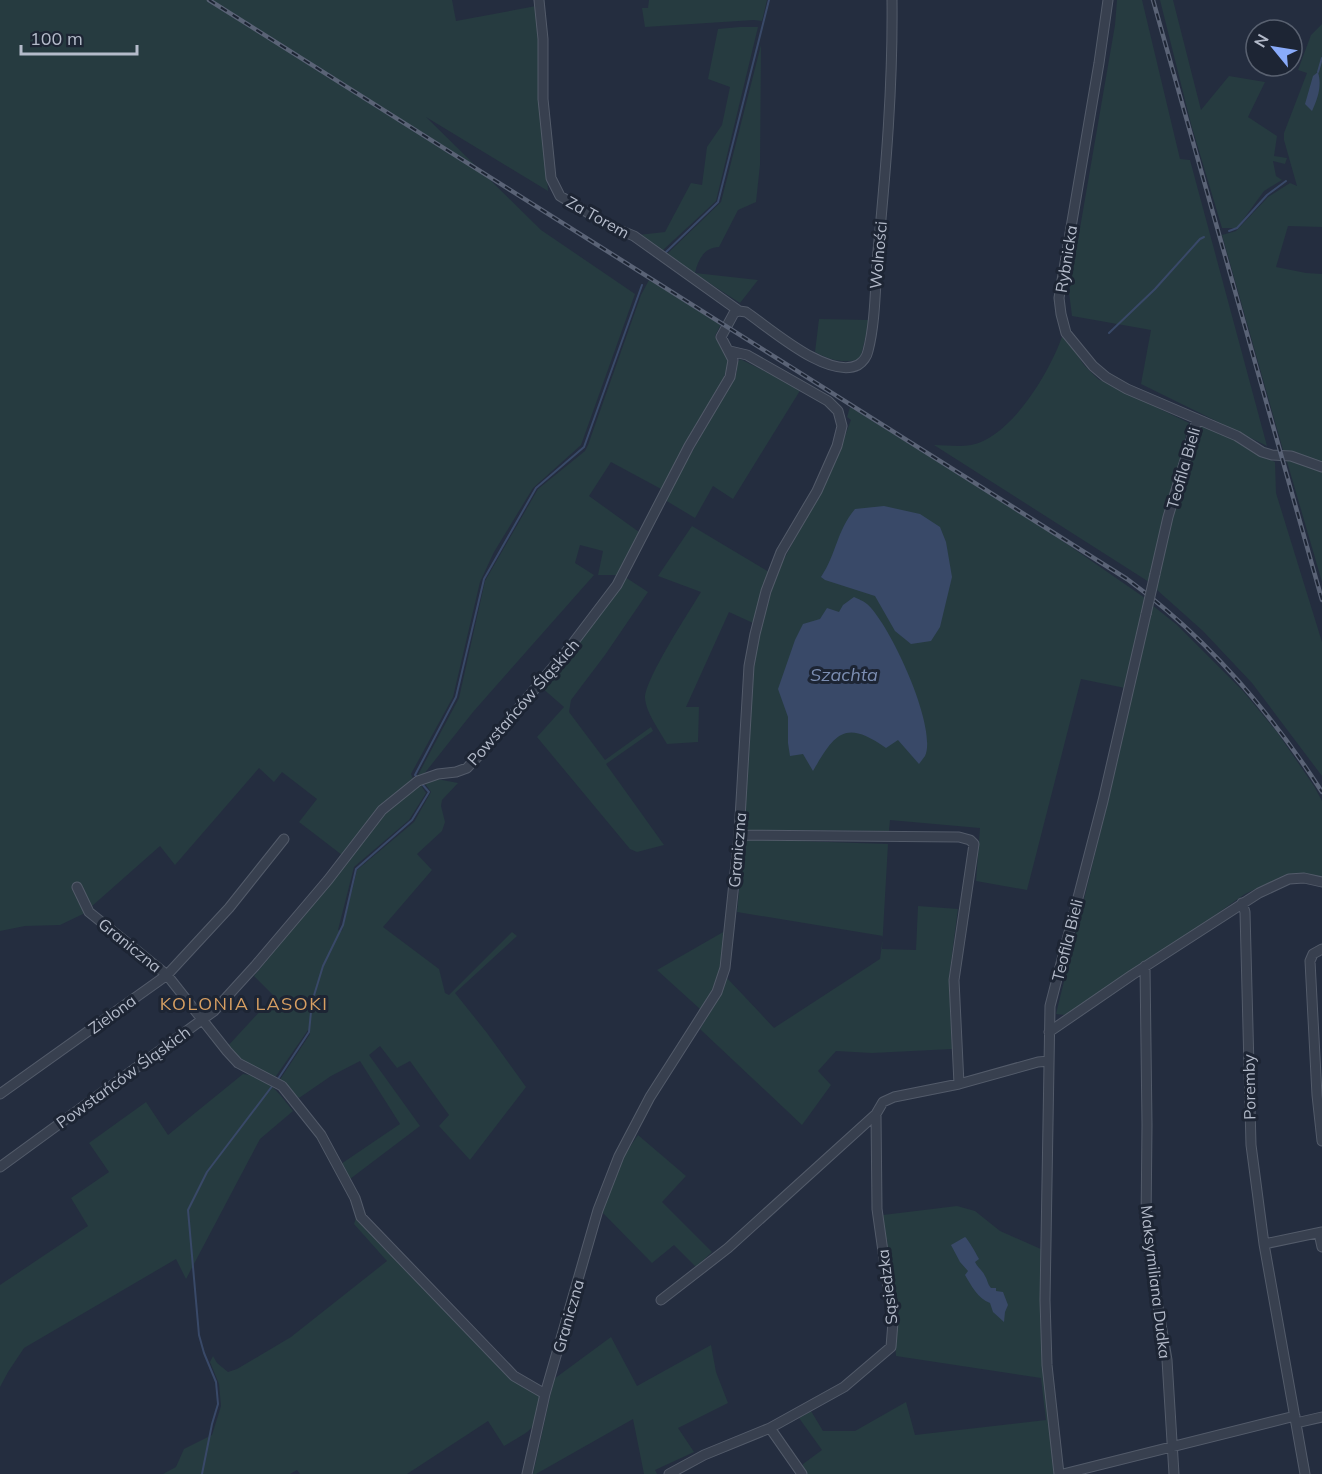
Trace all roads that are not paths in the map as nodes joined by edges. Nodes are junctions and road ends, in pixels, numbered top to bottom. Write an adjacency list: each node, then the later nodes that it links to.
1 (540, 0): 4 (street, Za Torem)
2 (892, 0): 4 (street, Wolności)
3 (1108, 0): 6 (street, Rybnicka)
4 (737, 312): 5 (street, Powstańców Śląskich)
5 (730, 351): 8 (street, Graniczna); 20 (street, Powstańców Śląskich)
6 (1197, 420): 7 (street, Rybnicka); 18 (street, Teofila Bieli, bridge)
7 (1322, 468)
8 (739, 835): 23 (street); 32 (street, Graniczna)
9 (284, 839): 15 (street, Zielona)
10 (1322, 882): 12 (street)
11 (77, 887): 15 (street, Graniczna)
12 (1242, 903): 14 (street); 29 (street, Poremby)
13 (1322, 949): 26 (street)
14 (1145, 966): 16 (street); 17 (street, Maksymiliana Dudka)
15 (167, 975): 20 (street, Graniczna); 24 (street, Zielona)
16 (1132, 975): 17 (street); 19 (street)
17 (1146, 982): 36 (street, Maksymiliana Dudka)
18 (1050, 1018): 19 (street); 21 (street, Teofila Bieli)
19 (1070, 1018): 21 (street)
20 (202, 1019): 27 (street, Powstańców Śląskich); 32 (street, Graniczna)
21 (1050, 1032): 22 (street, Teofila Bieli)
22 (1049, 1061): 23 (street); 40 (street, Teofila Bieli)
23 (959, 1084): 25 (street)
24 (0, 1094)
25 (876, 1114): 31 (street); 35 (street, Sąsiedzka)
26 (1322, 1141)
27 (0, 1167)
28 (1321, 1233): 29 (street); 30 (street)
29 (1264, 1244): 34 (street, Poremby)
30 (1322, 1247)
31 (661, 1300)
32 (545, 1394): 37 (street, Graniczna)
33 (1322, 1417): 34 (street)
34 (1296, 1420): 36 (street); 42 (street, Poremby)
35 (770, 1428): 38 (street, Sąsiedzka); 39 (street)
36 (1172, 1447): 40 (street); 41 (street, Maksymiliana Dudka)
37 (527, 1474)
38 (669, 1474)
39 (802, 1474)
40 (1061, 1474)
41 (1174, 1474)
42 (1305, 1474)

